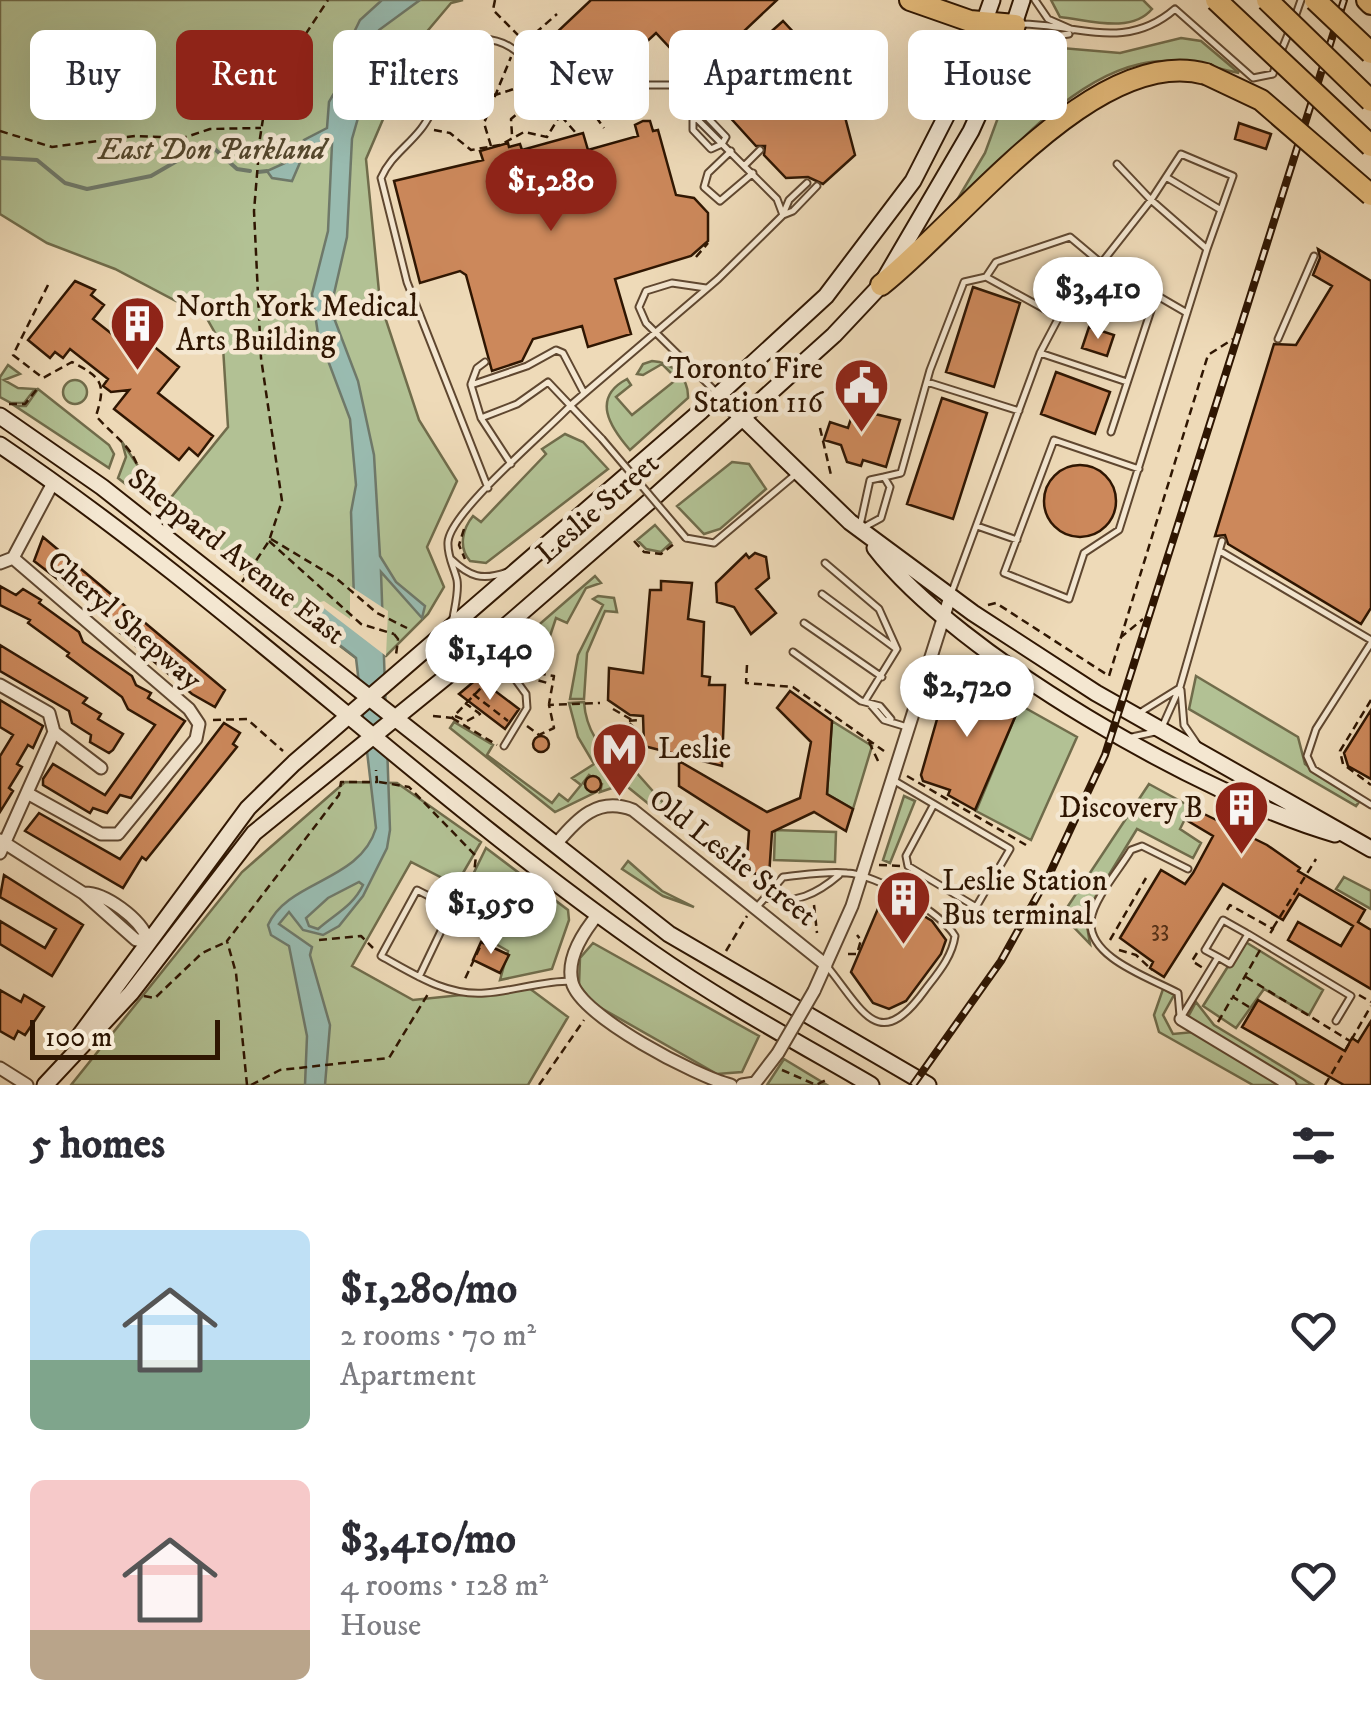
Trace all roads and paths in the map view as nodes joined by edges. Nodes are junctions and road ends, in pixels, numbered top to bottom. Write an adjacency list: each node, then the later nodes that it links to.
1 (328, 0): 30 (path)
2 (495, 0): 16 (path)
3 (910, 0): 12 (highway)
4 (992, 0): 12 (main road, Leslie Street)
5 (1022, 0): 15 (main road, Leslie Street)
6 (1035, 0): 19 (lane)
7 (1216, 0): 37 (highway, bridge)
8 (1267, 0): 23 (highway, bridge)
9 (1301, 0): 19 (lane)
10 (1315, 0): 21 (highway, bridge)
11 (557, 14): 13 (path)
12 (984, 22): 14 (highway); 72 (main road, Leslie Street)
13 (539, 30)
14 (1003, 30)
15 (1013, 30)
16 (514, 32)
17 (1067, 34): 19 (lane)
18 (1067, 34): 19 (lane)
19 (1080, 34)
20 (514, 52): 22 (path)
21 (1371, 54)
22 (495, 95): 35 (path); 36 (path)
23 (1371, 101)
24 (426, 120): 31 (lane)
25 (558, 120): 35 (path)
26 (565, 120): 34 (path)
27 (598, 120): 32 (path)
28 (698, 120): 39 (lane)
29 (976, 120): 57 (main road, Leslie Street)
30 (261, 128): 33 (path); 92 (path)
31 (422, 128): 36 (path); 87 (lane)
32 (604, 128)
33 (0, 131)
34 (576, 133)
35 (512, 134): 36 (path)
36 (491, 146)
37 (1371, 146)
38 (760, 150): 41 (lane)
39 (731, 151): 41 (lane); 42 (lane)
40 (1117, 164): 47 (lane)
41 (745, 165): 42 (lane)
42 (753, 174): 49 (lane)
43 (1166, 177): 47 (lane); 48 (lane); 48 (lane)
44 (807, 182): 49 (lane)
45 (817, 186): 49 (lane)
46 (1371, 195): 57 (highway, bridge)
47 (1151, 200): 51 (lane); 54 (lane)
48 (1221, 210): 51 (lane)
49 (783, 215): 58 (lane)
50 (708, 243): 53 (path)
51 (1207, 249): 60 (lane)
52 (1314, 256): 64 (lane)
53 (696, 257)
54 (1101, 264): 55 (lane); 59 (lane); 61 (lane)
55 (986, 277): 61 (lane); 67 (lane)
56 (48, 284): 88 (path)
57 (881, 286): 77 (main road, Leslie Street)
58 (708, 289): 62 (lane); 62 (lane)
59 (1156, 295): 60 (lane); 68 (lane)
60 (1187, 313): 82 (lane)
61 (1059, 317): 65 (lane)
62 (658, 334): 71 (lane); 72 (lane)
63 (1233, 339): 114 (path)
64 (1278, 339)
65 (1040, 353): 68 (lane); 75 (lane)
66 (485, 362): 69 (lane)
67 (927, 382): 75 (lane); 85 (lane)
68 (1128, 382): 79 (lane)
69 (471, 385): 71 (lane); 76 (lane)
70 (37, 388): 74 (path)
71 (584, 393): 73 (lane)
72 (720, 395): 77 (main road); 103 (main road, Leslie Street)
73 (572, 404): 76 (lane); 81 (lane); 83 (lane, bridge)
74 (5, 410): 104 (main road, Sheppard Avenue East)
75 (1018, 411): 90 (lane)
76 (481, 418): 81 (lane)
77 (741, 419): 83 (main road); 111 (main road, Leslie Street)
78 (820, 428): 84 (path)
79 (1111, 432)
80 (0, 445): 86 (main road, Sheppard Avenue East)
81 (511, 464): 87 (lane)
82 (1139, 469): 93 (lane); 93 (lane)
83 (796, 474): 91 (main road)
84 (831, 475)
85 (884, 477): 91 (lane); 91 (lane)
86 (54, 482): 98 (street); 134 (main road, Sheppard Avenue East)
87 (488, 488): 89 (lane)
88 (138, 496)
89 (461, 514): 99 (lane); 101 (path)
90 (976, 526): 93 (lane); 106 (lane)
91 (863, 533): 106 (main road); 108 (main road)
92 (269, 540): 104 (path); 112 (path); 118 (path, bridge)
93 (1016, 540)
94 (1222, 540): 97 (lane)
95 (634, 541): 96 (path)
96 (674, 544)
97 (1220, 551): 115 (lane); 124 (lane)
98 (13, 558): 100 (street); 142 (street, Cheryl Shepway)
99 (450, 558): 103 (lane); 113 (lane)
100 (0, 563)
101 (469, 563)
102 (825, 563): 116 (lane)
103 (524, 565): 113 (main road, Leslie Street)
104 (236, 591): 126 (main road, Sheppard Avenue East)
105 (822, 594): 116 (lane)
106 (950, 597): 108 (street, Old Leslie Street); 133 (main road)
107 (988, 605): 114 (path)
108 (942, 616): 143 (street, Old Leslie Street); 147 (main road)
109 (1143, 620): 114 (path)
110 (804, 623): 122 (lane)
111 (505, 627): 119 (lane); 137 (main road, Leslie Street)
112 (407, 628)
113 (451, 631): 126 (main road, Leslie Street)
114 (1118, 639)
115 (1371, 642): 163 (lane)
116 (897, 650): 122 (lane)
117 (793, 652): 130 (lane)
118 (396, 654)
119 (515, 660): 121 (lane); 125 (path)
120 (747, 665): 149 (path)
121 (516, 668): 131 (path); 141 (lane)
122 (882, 677): 130 (lane)
123 (0, 685): 145 (street)
124 (1180, 687): 133 (lane); 144 (lane); 151 (lane)
125 (472, 693): 128 (path); 140 (path)
126 (372, 698): 134 (main road, Leslie Street); 137 (main road, Sheppard Avenue East)
127 (1371, 700): 160 (path)
128 (464, 702): 136 (path); 136 (path)
129 (600, 702): 131 (path)
130 (868, 703): 143 (lane)
131 (549, 706): 141 (path)
132 (613, 709): 138 (path)
133 (1135, 715): 144 (main road)
134 (348, 716): 146 (main road, Sheppard Avenue East); 153 (main road, Leslie Street)
135 (432, 716): 136 (path)
136 (453, 717): 150 (path)
137 (397, 718): 146 (main road, Leslie Street); 165 (main road, Sheppard Avenue East)
138 (632, 720): 139 (path); 148 (path)
139 (641, 720)
140 (508, 722)
141 (522, 722): 150 (lane)
142 (199, 724): 153 (path); 161 (street, Cheryl Shepway)
143 (907, 727): 158 (street, Old Leslie Street)
144 (1161, 728): 147 (lane); 151 (main road)
145 (54, 732): 155 (street); 161 (street)
146 (373, 737): 180 (main road, Sheppard Avenue East); 189 (main road, Leslie Street)
147 (1124, 737): 164 (main road)
148 (634, 738)
149 (869, 740): 152 (path); 154 (path)
150 (504, 746)
151 (1202, 750): 164 (main road)
152 (884, 751)
153 (294, 763): 186 (main road, Leslie Street)
154 (880, 765)
155 (101, 768)
156 (376, 770): 159 (path)
157 (907, 776): 166 (path)
158 (891, 778): 162 (lane); 174 (street, Old Leslie Street)
159 (377, 782): 175 (path); 188 (path)
160 (1371, 785)
161 (27, 793): 167 (street)
162 (934, 804): 171 (lane); 171 (lane)
163 (1371, 804)
164 (1349, 838): 168 (main road)
165 (557, 843): 179 (street, Old Leslie Street); 218 (main road, Sheppard Avenue East)
166 (1026, 844)
167 (1, 845): 186 (street)
168 (1371, 849)
169 (1316, 859): 182 (path)
170 (878, 865): 171 (path)
171 (908, 866)
172 (1188, 870): 204 (lane)
173 (841, 873): 174 (lane); 176 (lane); 176 (lane)
174 (861, 875): 194 (street, Old Leslie Street); 194 (lane)
175 (459, 896): 178 (path); 198 (path)
176 (765, 897): 179 (lane)
177 (813, 901): 183 (path)
178 (452, 908): 192 (lane); 195 (lane)
179 (756, 908): 194 (street, Old Leslie Street)
180 (599, 913): 196 (street); 217 (main road, Sheppard Avenue East)
181 (747, 922): 190 (path)
182 (1272, 929)
183 (817, 933)
184 (1248, 934): 193 (lane); 193 (lane); 206 (lane)
185 (857, 935): 191 (path)
186 (148, 940): 189 (street); 213 (main road, Leslie Street)
187 (319, 940): 192 (path)
188 (227, 941): 199 (path); 214 (path)
189 (163, 951): 199 (main road, Leslie Street)
190 (725, 952)
191 (848, 954)
192 (382, 956): 195 (lane)
193 (1218, 957): 204 (lane)
194 (826, 965): 211 (street, Old Leslie Street, bridge)
195 (419, 977): 197 (lane)
196 (571, 981): 198 (lane); 216 (street)
197 (434, 984): 198 (lane); 214 (path)
198 (459, 992)
199 (131, 993): 213 (main road, Leslie Street)
200 (1233, 996): 202 (path); 203 (path); 207 (path)
201 (1371, 1006): 220 (path)
202 (1250, 1007)
203 (1308, 1016)
204 (1181, 1019): 219 (street)
205 (584, 1020): 215 (path)
206 (1336, 1020)
207 (1218, 1022)
208 (0, 1068): 212 (street)
209 (782, 1070): 210 (path)
210 (834, 1076)
211 (751, 1084)
212 (27, 1085)
213 (44, 1085)
214 (249, 1085)
215 (539, 1085)
216 (731, 1085)
217 (871, 1085)
218 (928, 1085)
219 (1290, 1085)
220 (1325, 1085)

